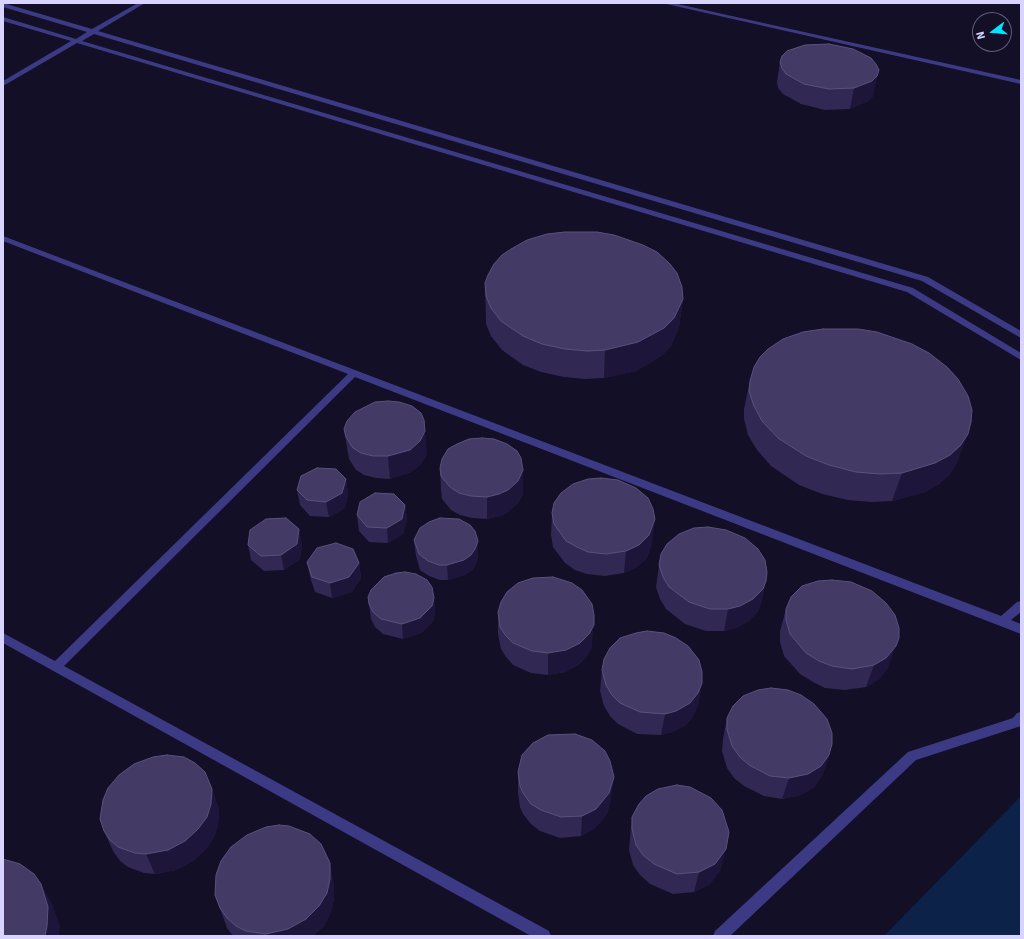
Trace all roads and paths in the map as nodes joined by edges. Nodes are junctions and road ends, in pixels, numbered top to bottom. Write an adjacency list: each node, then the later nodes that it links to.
1 (142, 3): 5 (lane)
2 (665, 3): 7 (lane)
3 (3, 5): 5 (lane)
4 (3, 19): 6 (lane)
5 (92, 32): 6 (lane); 10 (lane)
6 (78, 40): 8 (lane); 11 (lane)
7 (1021, 82)
8 (3, 84)
9 (3, 238): 12 (lane)
10 (1021, 335)
11 (1021, 357)
12 (354, 373): 14 (lane); 17 (lane)
13 (1021, 605): 14 (lane)
14 (1003, 621): 15 (lane)
15 (1021, 629)
16 (3, 638): 17 (lane)
17 (56, 667): 19 (lane)
18 (1021, 718): 20 (lane)
19 (544, 936)
20 (720, 936)

